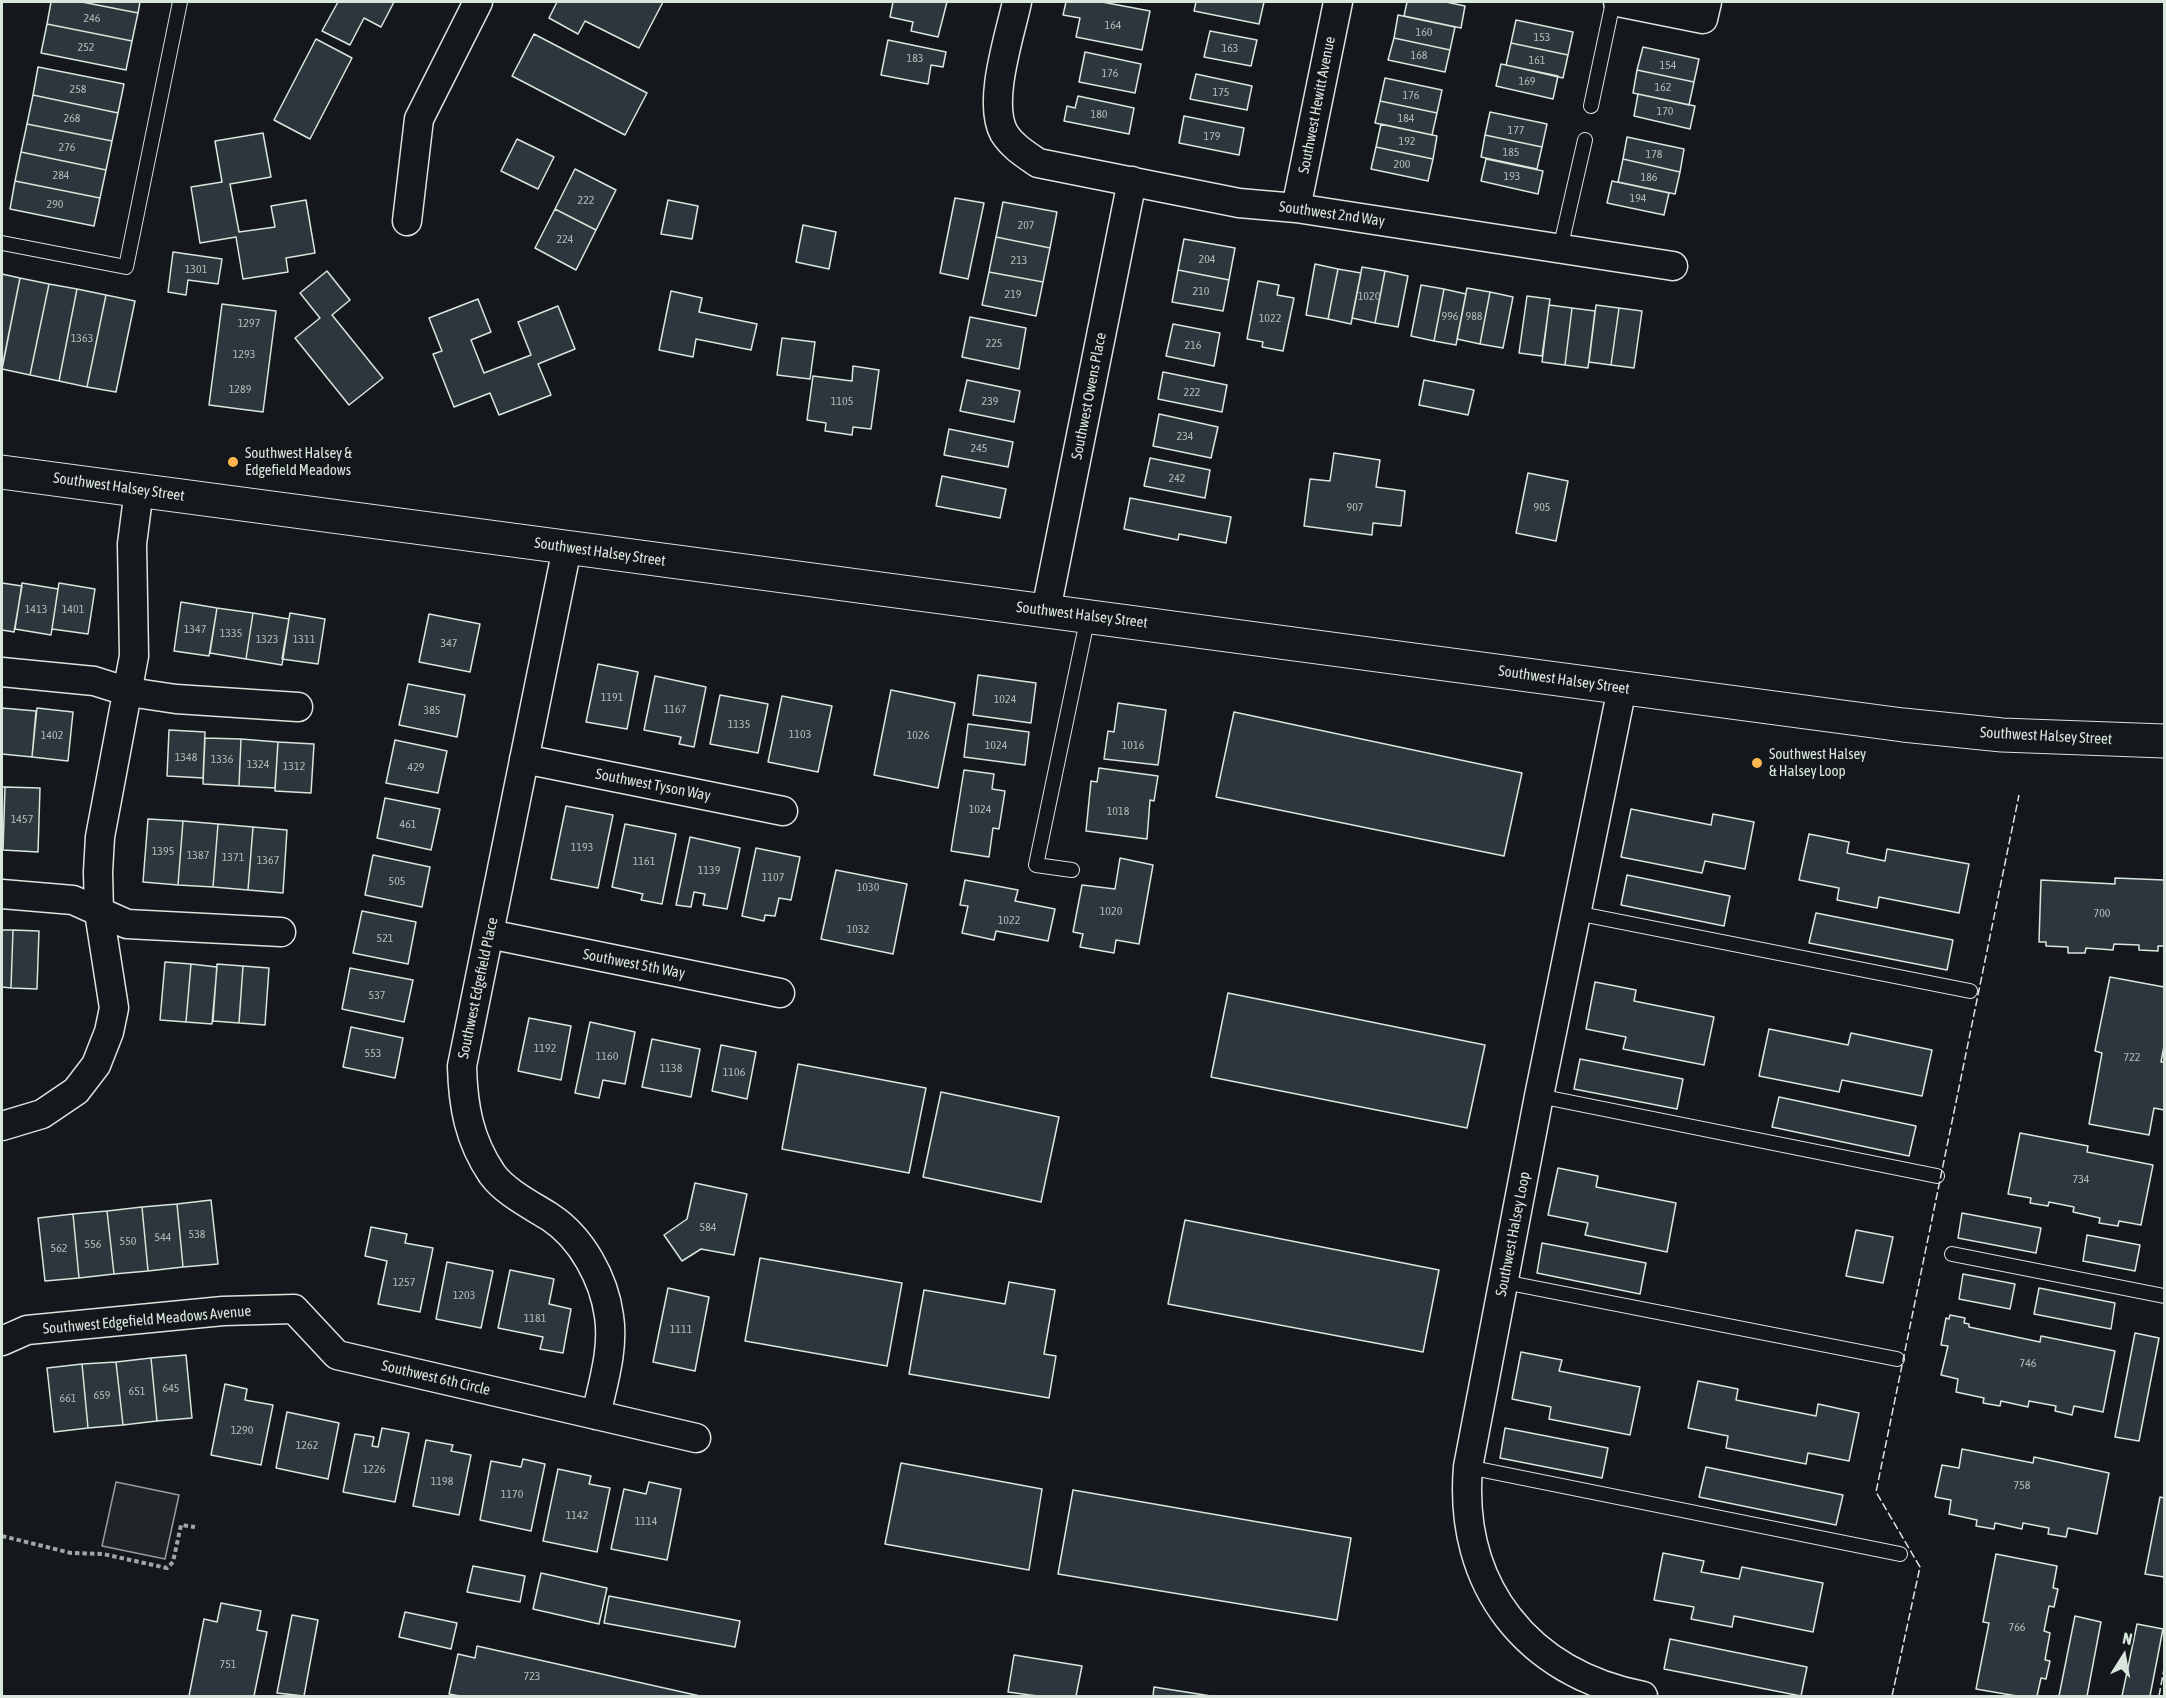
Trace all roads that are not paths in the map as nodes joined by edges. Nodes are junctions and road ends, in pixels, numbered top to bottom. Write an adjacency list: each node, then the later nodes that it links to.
1 (180, 2): 12 (lane)
2 (478, 2): 11 (street)
3 (1017, 2): 9 (street, Southwest 2nd Way)
4 (1338, 2): 10 (street, Southwest Hewitt Avenue)
5 (1615, 2): 6 (street); 7 (lane)
6 (1707, 2)
7 (1592, 106)
8 (1585, 140): 13 (lane)
9 (1132, 181): 10 (street, Southwest 2nd Way); 18 (street, Southwest Owens Place)
10 (1296, 208): 13 (street, Southwest 2nd Way)
11 (407, 220)
12 (2, 243)
13 (1560, 249): 14 (street, Southwest 2nd Way)
14 (1673, 266)
15 (2, 472): 16 (street, Southwest Halsey Street)
16 (139, 490): 17 (street, Southwest Halsey Street); 22 (street)
17 (567, 548): 18 (street, Southwest Halsey Street); 25 (street, Southwest Edgefield Place)
18 (1046, 610): 19 (street, Southwest Halsey Street)
19 (1088, 616): 21 (street, Southwest Halsey Street); 27 (lane)
20 (2, 672): 22 (street)
21 (1622, 688): 24 (street, Southwest Halsey Street); 30 (street, Southwest Halsey Loop)
22 (129, 692): 23 (street); 29 (street)
23 (298, 707)
24 (2164, 741)
25 (524, 759): 26 (street, Southwest Tyson Way); 32 (street, Southwest Edgefield Place)
26 (783, 811)
27 (1072, 870)
28 (2, 894): 29 (street)
29 (99, 912): 31 (street); 36 (street)
30 (1576, 913): 33 (lane); 35 (street, Southwest Halsey Loop)
31 (281, 932)
32 (489, 934): 34 (street, Southwest 5th Way); 44 (street, Southwest Edgefield Place)
33 (1971, 991)
34 (780, 993)
35 (1539, 1096): 37 (lane); 39 (street, Southwest Halsey Loop)
36 (2, 1126)
37 (1937, 1176)
38 (1952, 1254): 40 (lane)
39 (1504, 1282): 43 (lane); 46 (street, Southwest Halsey Loop)
40 (2164, 1296)
41 (294, 1309): 42 (street, Southwest Edgefield Meadows Avenue); 44 (street, Southwest 6th Circle)
42 (2, 1341)
43 (1897, 1359)
44 (596, 1415): 45 (street, Southwest 6th Circle)
45 (696, 1438)
46 (1468, 1467): 47 (lane); 48 (street, Southwest Halsey Loop)
47 (1900, 1554)
48 (1643, 1696)

